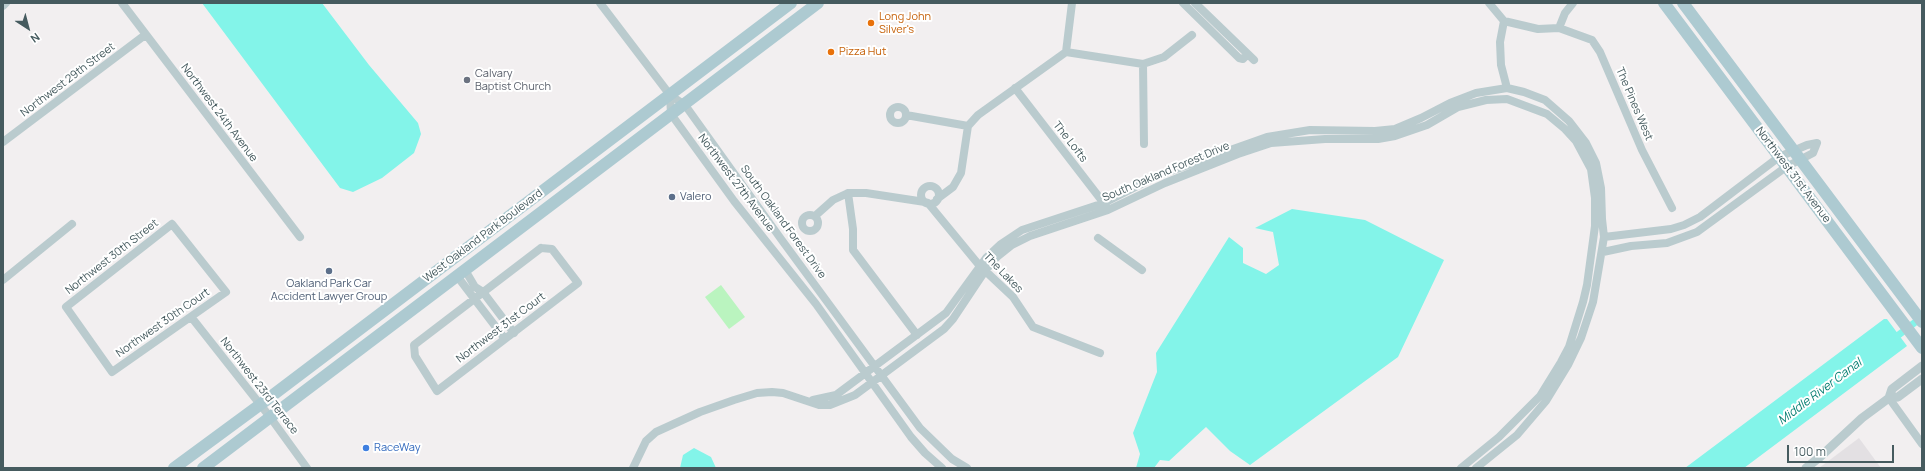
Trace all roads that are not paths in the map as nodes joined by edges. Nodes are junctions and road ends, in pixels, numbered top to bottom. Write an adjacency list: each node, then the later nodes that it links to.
1 (6, 3): 13 (street)
2 (122, 3): 16 (street, Northwest 24th Avenue)
3 (600, 3): 22 (street)
4 (791, 3): 22 (main road, West Oakland Park Boulevard)
5 (818, 3): 23 (main road, West Oakland Park Boulevard)
6 (1072, 3): 18 (street)
7 (1183, 3): 8 (street)
8 (1195, 3)
9 (1489, 3): 14 (street)
10 (1573, 3): 15 (street)
11 (1664, 3): 31 (main road, Northwest 31st Avenue)
12 (1683, 3): 30 (main road, Northwest 31st Avenue)
13 (3, 6)
14 (1504, 21): 15 (street, The Pines West); 21 (street)
15 (1560, 28): 39 (street, The Pines West)
16 (145, 35): 28 (street, Northwest 29th Street); 42 (street, Northwest 24th Avenue)
17 (1192, 36): 19 (street)
18 (1066, 52): 19 (street); 20 (street)
19 (1143, 64): 29 (street)
20 (1014, 88): 26 (street); 38 (street, The Lofts)
21 (1507, 88): 27 (street, South Oakland Forest Drive); 43 (street, South Oakland Forest Drive)
22 (670, 95): 23 (street, South Oakland Forest Drive); 24 (street); 45 (main road, West Oakland Park Boulevard)
23 (685, 105): 24 (main road, West Oakland Park Boulevard); 63 (street, South Oakland Forest Drive)
24 (671, 114): 50 (main road, West Oakland Park Boulevard); 66 (street, Northwest 27th Avenue)
25 (906, 115): 26 (street)
26 (968, 126): 34 (street)
27 (1278, 139): 38 (street, South Oakland Forest Drive); 81 (street, South Oakland Forest Drive)
28 (3, 142)
29 (1144, 144)
30 (1793, 151): 31 (street); 32 (main road, Northwest 31st Avenue); 32 (street)
31 (1779, 157): 33 (main road, Northwest 31st Avenue); 43 (street)
32 (1801, 161): 33 (street); 57 (main road, Northwest 31st Avenue)
33 (1786, 167): 46 (street); 61 (main road, Northwest 31st Avenue)
34 (956, 182): 35 (street); 37 (street)
35 (936, 189): 37 (street, The Lakes); 37 (street)
36 (848, 193): 37 (street); 40 (street); 59 (street)
37 (929, 200): 48 (street, The Lakes)
38 (1106, 206): 48 (street, South Oakland Forest Drive)
39 (1672, 208)
40 (815, 216)
41 (72, 224): 51 (street)
42 (300, 237)
43 (1604, 237): 46 (street, South Oakland Forest Drive)
44 (1098, 238): 49 (street)
45 (465, 250): 47 (main road, West Oakland Park Boulevard); 50 (main road)
46 (1602, 252): 82 (street, South Oakland Forest Drive)
47 (449, 262): 52 (main road); 72 (main road, West Oakland Park Boulevard)
48 (982, 268): 59 (street, South Oakland Forest Drive); 62 (street, The Lakes); 67 (street, South Oakland Forest Drive)
49 (1142, 270)
50 (461, 273): 52 (main road, West Oakland Park Boulevard); 54 (street); 55 (street)
51 (3, 280)
52 (444, 286): 73 (main road, West Oakland Park Boulevard)
53 (226, 292): 56 (street, Northwest 30th Court); 65 (street, Northwest 30th Street)
54 (483, 292): 55 (street); 58 (street); 58 (street, Northwest 31st Court)
55 (475, 298): 60 (street); 60 (street, Northwest 31st Court)
56 (192, 318): 65 (street, Northwest 30th Court); 72 (street, Northwest 23rd Terrace)
57 (1922, 322)
58 (514, 333): 60 (street, Northwest 31st Court)
59 (917, 335): 63 (street, South Oakland Forest Drive)
60 (505, 339)
61 (1920, 345)
62 (1100, 353)
63 (875, 365): 66 (street, South Oakland Forest Drive); 67 (street, South Oakland Forest Drive)
64 (1922, 366): 70 (street)
65 (112, 372)
66 (866, 372): 69 (street, Northwest 27th Avenue); 71 (street, South Oakland Forest Drive)
67 (883, 375): 69 (street, South Oakland Forest Drive); 80 (street, South Oakland Forest Drive)
68 (1922, 379): 70 (street)
69 (872, 384): 71 (street, South Oakland Forest Drive); 79 (street, Northwest 27th Avenue)
70 (1889, 398): 74 (street); 83 (street)
71 (807, 400): 78 (street, South Oakland Forest Drive)
72 (261, 404): 73 (street, Northwest 23rd Terrace); 75 (main road, West Oakland Park Boulevard)
73 (270, 417): 76 (main road, West Oakland Park Boulevard); 77 (street, Northwest 23rd Terrace)
74 (1922, 444)
75 (174, 468)
76 (203, 468)
77 (307, 468)
78 (633, 468)
79 (942, 468)
80 (967, 468)
81 (1461, 468)
82 (1476, 468)
83 (1806, 468)

